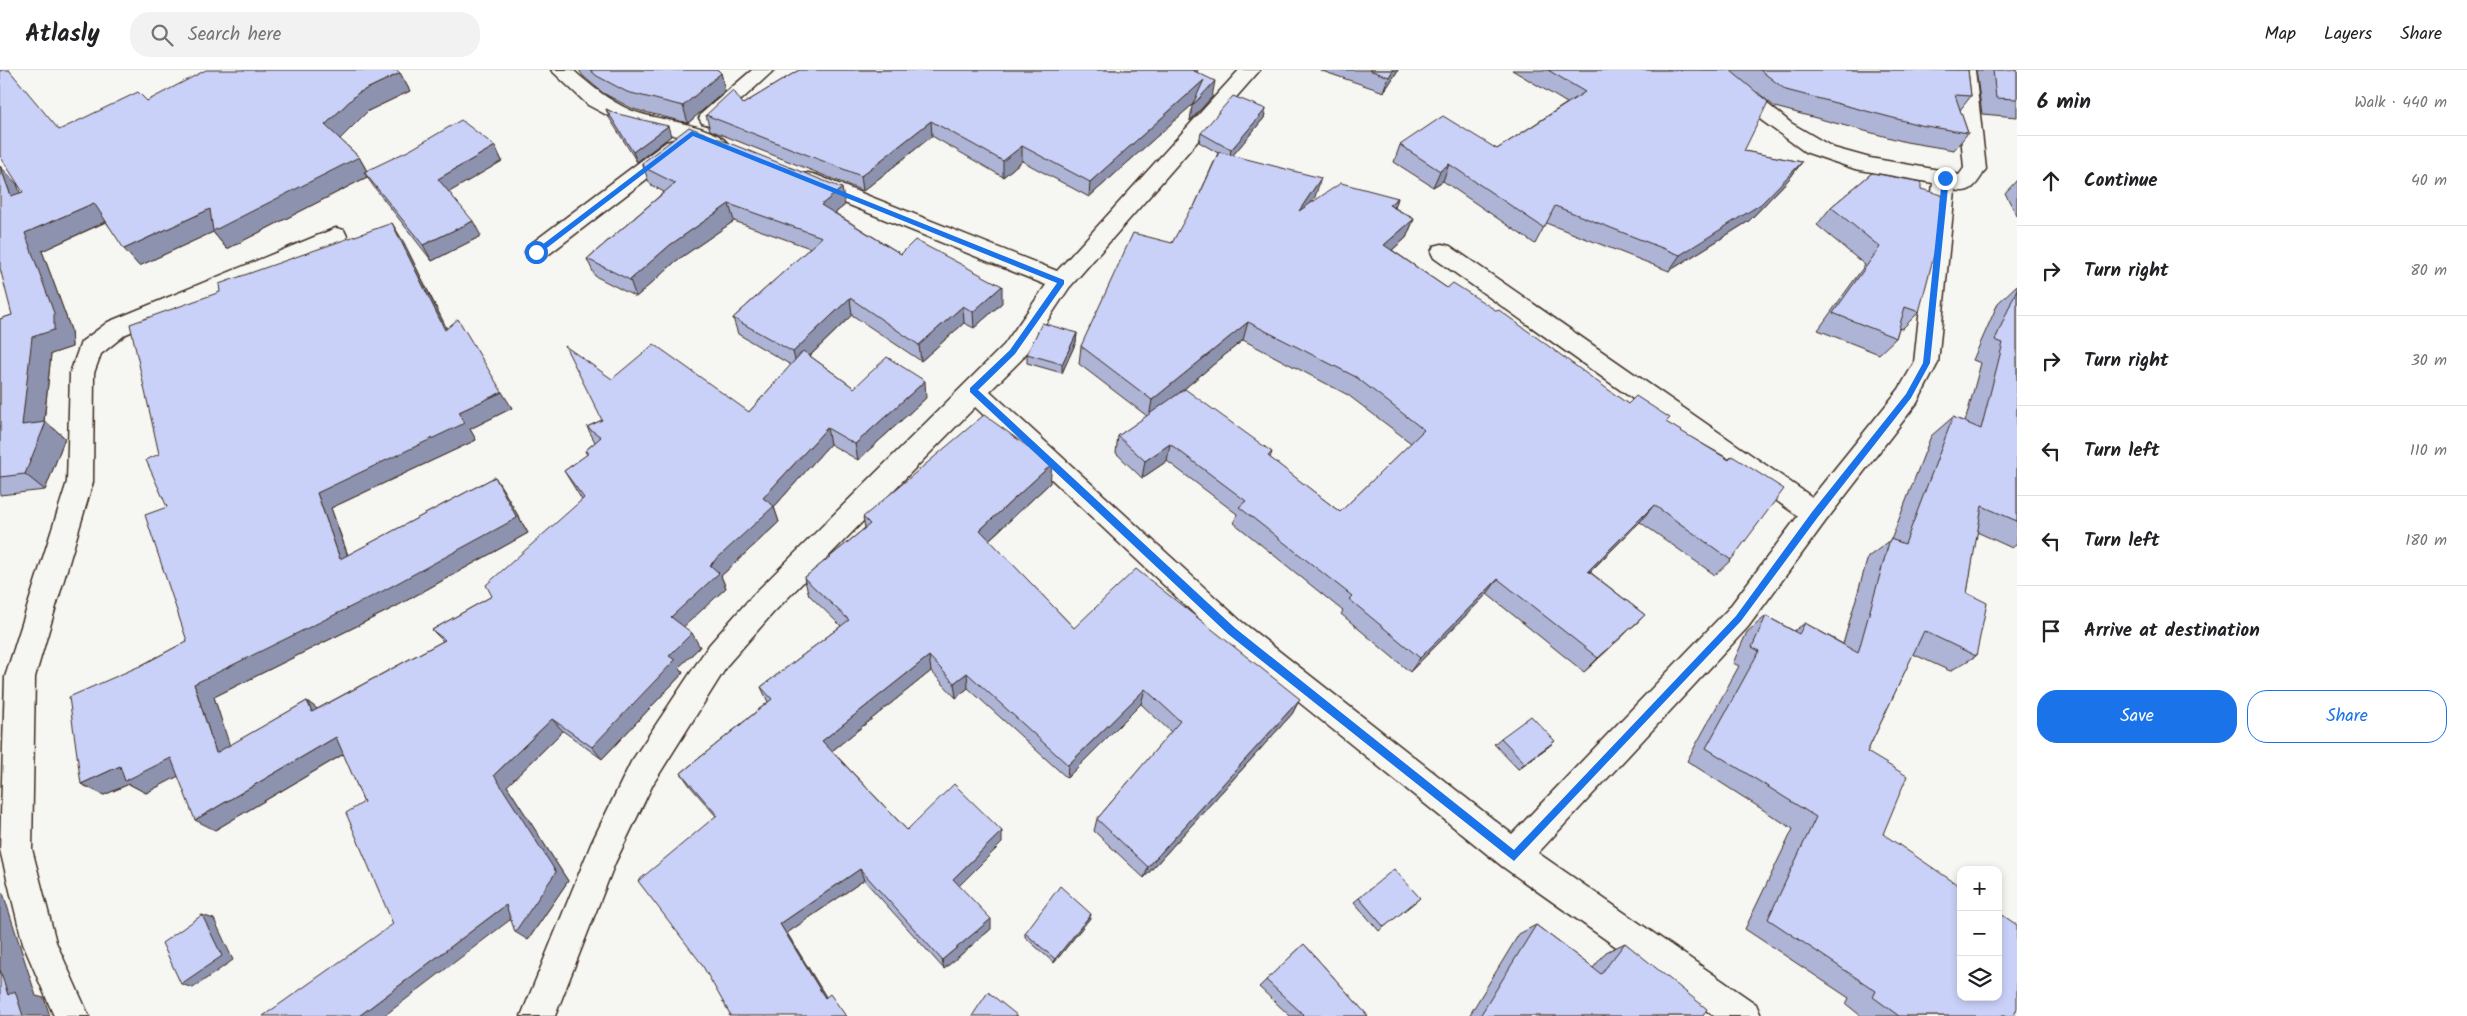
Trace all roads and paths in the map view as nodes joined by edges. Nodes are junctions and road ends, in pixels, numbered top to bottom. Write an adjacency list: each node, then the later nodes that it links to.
1 (561, 70): 6 (street)
2 (764, 70): 6 (street)
3 (1250, 70): 13 (street)
4 (1713, 70): 9 (street)
5 (1965, 70): 9 (street)
6 (692, 134): 7 (street); 11 (street)
7 (738, 152)
8 (794, 174): 13 (street)
9 (1945, 178): 15 (street)
10 (336, 236): 16 (street)
11 (536, 252)
12 (1442, 252): 15 (street)
13 (1061, 282): 14 (street)
14 (973, 390): 17 (street); 19 (street)
15 (1815, 514): 17 (street)
16 (10, 674): 18 (street)
17 (1514, 856): 20 (street)
18 (72, 1016)
19 (538, 1016)
20 (1744, 1016)

